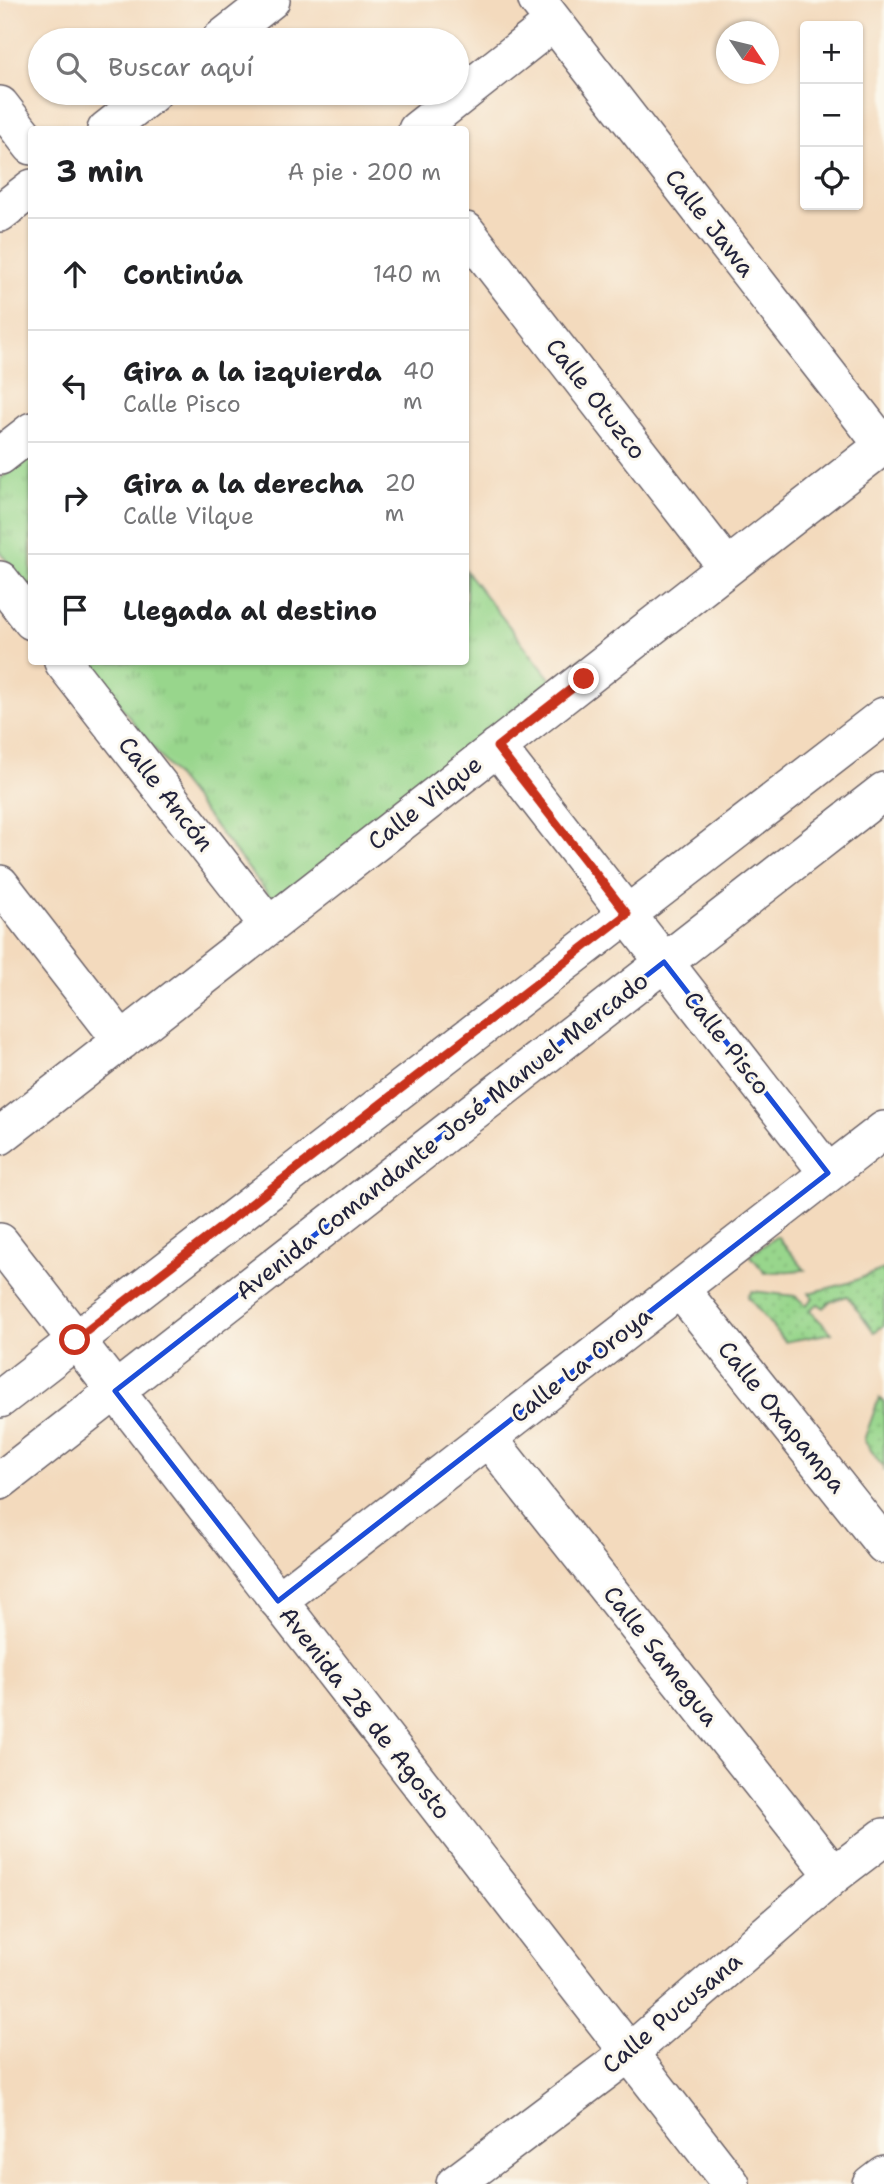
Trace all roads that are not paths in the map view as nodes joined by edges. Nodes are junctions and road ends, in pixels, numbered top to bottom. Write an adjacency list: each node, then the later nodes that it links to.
1 (271, 0): 3 (street)
2 (546, 11): 4 (street); 15 (street, Calle Jawa)
3 (235, 28)
4 (469, 83)
5 (0, 105): 10 (street)
6 (138, 105): 8 (street)
7 (445, 105): 9 (street)
8 (111, 126)
9 (422, 126)
10 (28, 141)
11 (28, 191): 12 (street)
12 (0, 213)
13 (469, 234): 17 (street, Calle Otuzco)
14 (28, 434): 16 (street)
15 (884, 445): 17 (street, Calle Vilque)
16 (0, 456)
17 (727, 567): 22 (street, Calle Vilque)
18 (0, 580): 19 (street)
19 (28, 616)
20 (65, 665): 26 (street, Calle Ancón)
21 (884, 716): 25 (street)
22 (497, 747): 25 (street, Calle Pisco); 26 (street, Calle Vilque)
23 (884, 791): 27 (street, Avenida Comandante José Manuel Mercado)
24 (0, 884): 28 (street)
25 (627, 914): 27 (street, Calle Pisco); 34 (street)
26 (269, 926): 28 (street, Calle Vilque)
27 (664, 962): 31 (street, Calle Pisco); 35 (street, Avenida Comandante José Manuel Mercado)
28 (122, 1041): 30 (street, Calle Vilque)
29 (884, 1130): 31 (street, Calle La Oroya)
30 (0, 1136)
31 (828, 1173): 33 (street, Calle La Oroya)
32 (0, 1242): 34 (street, Avenida 28 de Agosto)
33 (680, 1289): 37 (street, Calle La Oroya); 39 (street, Calle Oxapampa)
34 (75, 1340): 35 (street, Avenida 28 de Agosto); 36 (street)
35 (115, 1391): 38 (street, Avenida Comandante José Manuel Mercado); 40 (street, Avenida 28 de Agosto)
36 (0, 1399)
37 (488, 1438): 40 (street, Calle La Oroya); 42 (street, Calle Samegua)
38 (0, 1480)
39 (884, 1545)
40 (278, 1601): 43 (street, Avenida 28 de Agosto)
41 (884, 1837): 42 (street, Calle Pucusana)
42 (834, 1875): 43 (street, Calle Pucusana)
43 (629, 2053): 45 (street, Calle Pucusana); 46 (street, Avenida 28 de Agosto)
44 (884, 2174): 47 (street)
45 (455, 2184)
46 (731, 2184)
47 (871, 2184)

